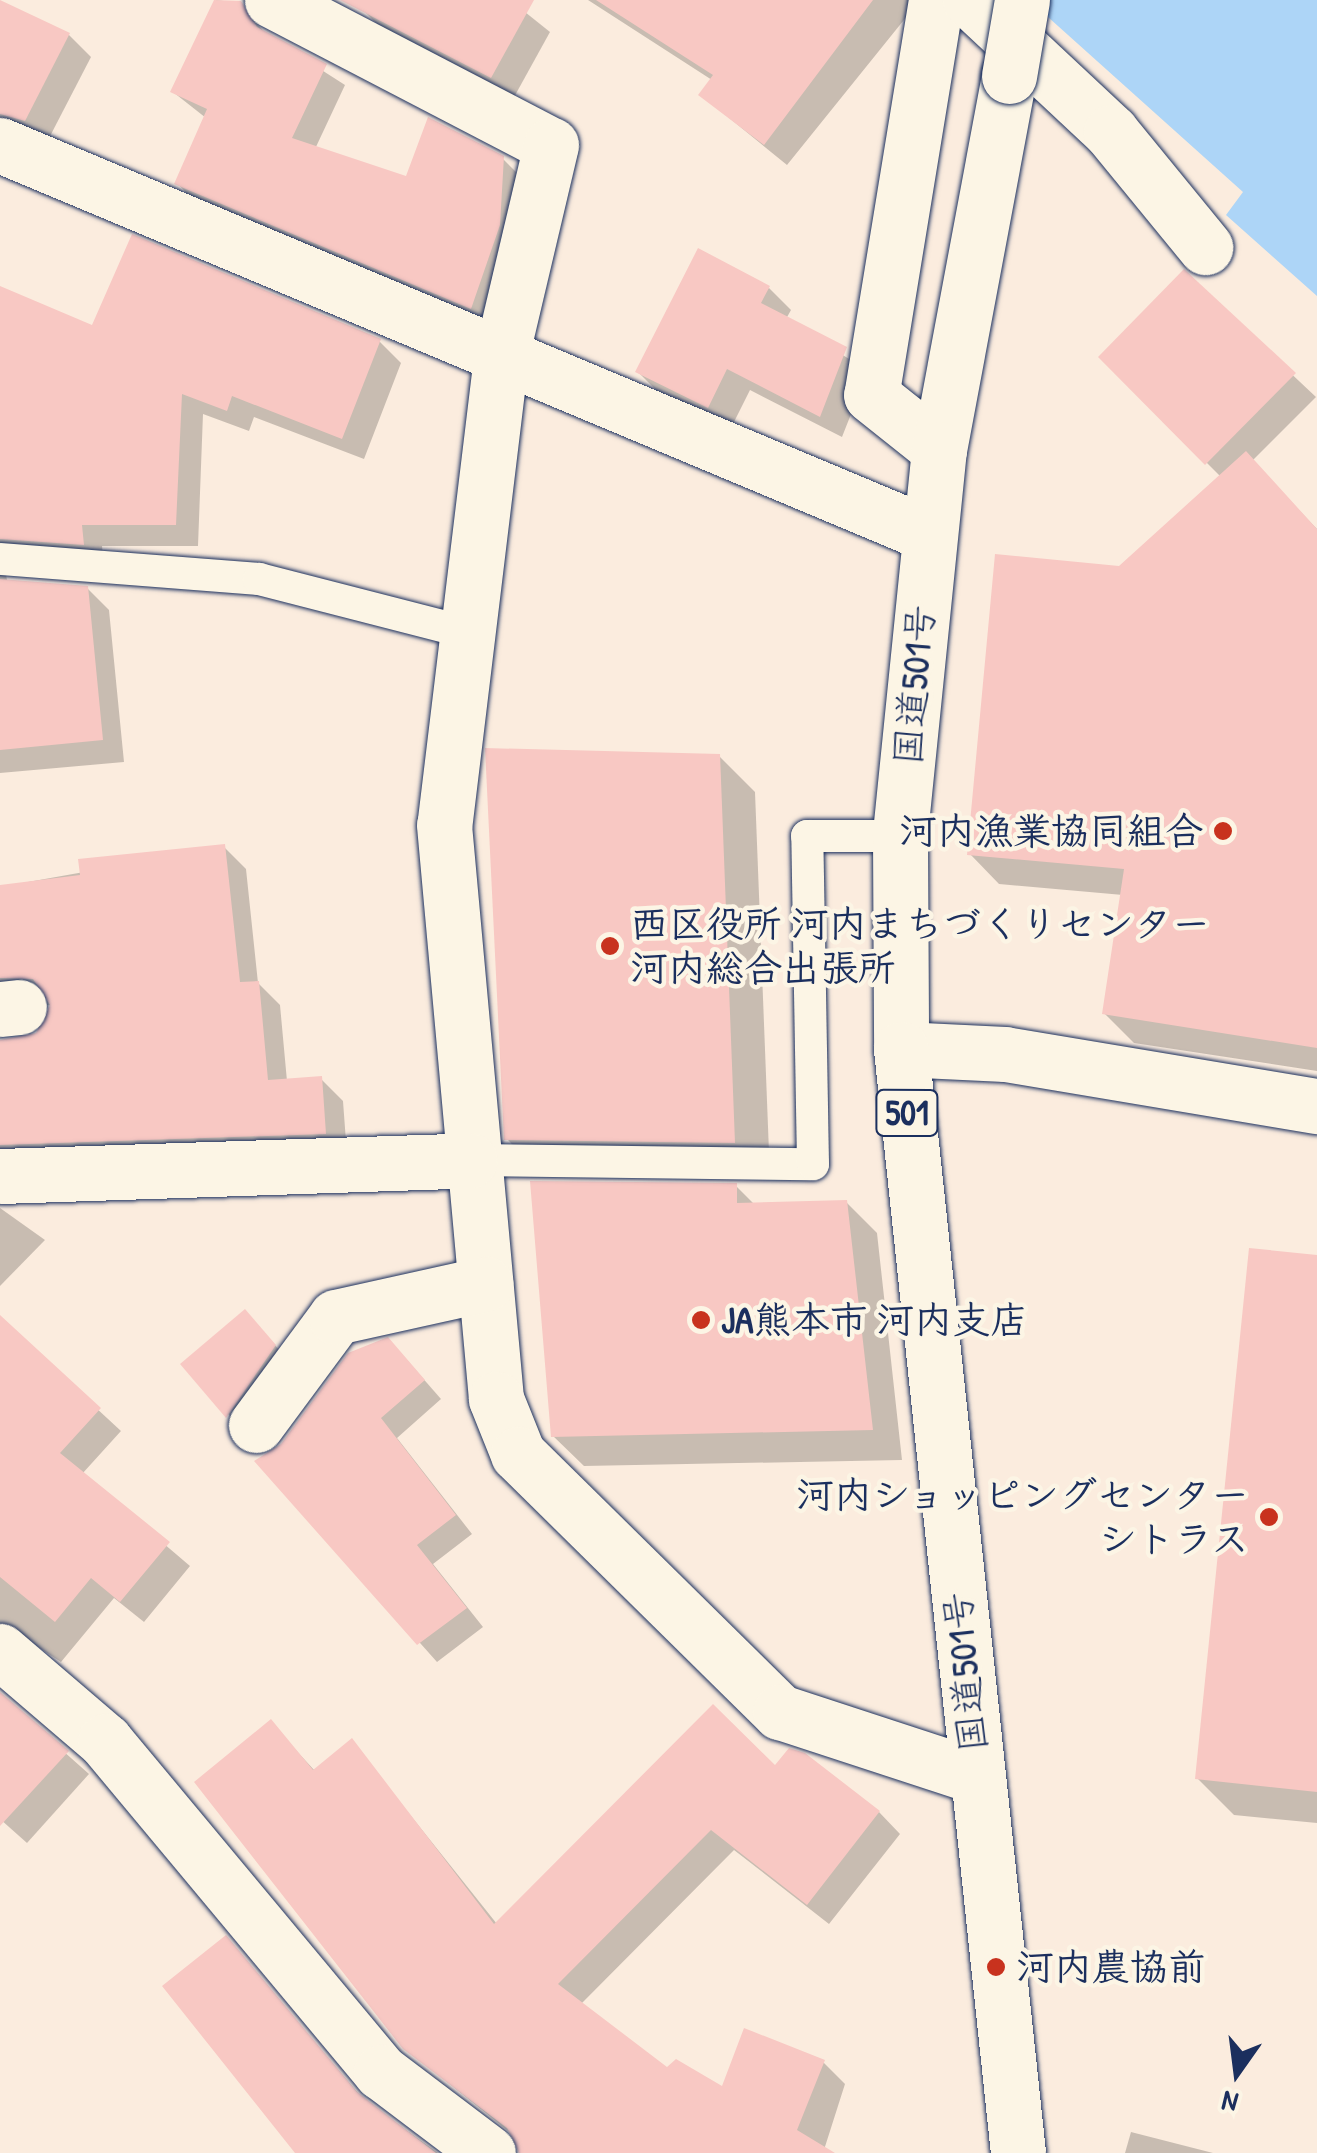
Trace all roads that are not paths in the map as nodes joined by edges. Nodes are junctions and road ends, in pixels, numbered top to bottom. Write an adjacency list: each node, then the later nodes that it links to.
1 (272, 0): 7 (main road)
2 (936, 0): 8 (main road)
3 (970, 0): 6 (main road)
4 (1022, 0): 8 (main road, 国道501号 / 501, bridge)
5 (0, 146): 7 (main road)
6 (1205, 247)
7 (500, 357): 9 (main road); 11 (main road)
8 (938, 449): 9 (main road, 国道501号 / 501)
9 (928, 534): 12 (main road, 国道501号 / 501)
10 (0, 559): 11 (lane)
11 (469, 633): 15 (main road)
12 (900, 836): 13 (main road, 国道501号 / 501); 15 (lane)
13 (901, 1049): 14 (main road); 20 (main road, 国道501号 / 501)
14 (1317, 1106)
15 (470, 1160): 16 (main road); 17 (main road)
16 (0, 1176)
17 (485, 1284): 18 (main road); 20 (main road)
18 (256, 1425)
19 (0, 1651): 21 (main road)
20 (976, 1776): 22 (main road, 国道501号 / 501)
21 (488, 2153)
22 (1018, 2153)

